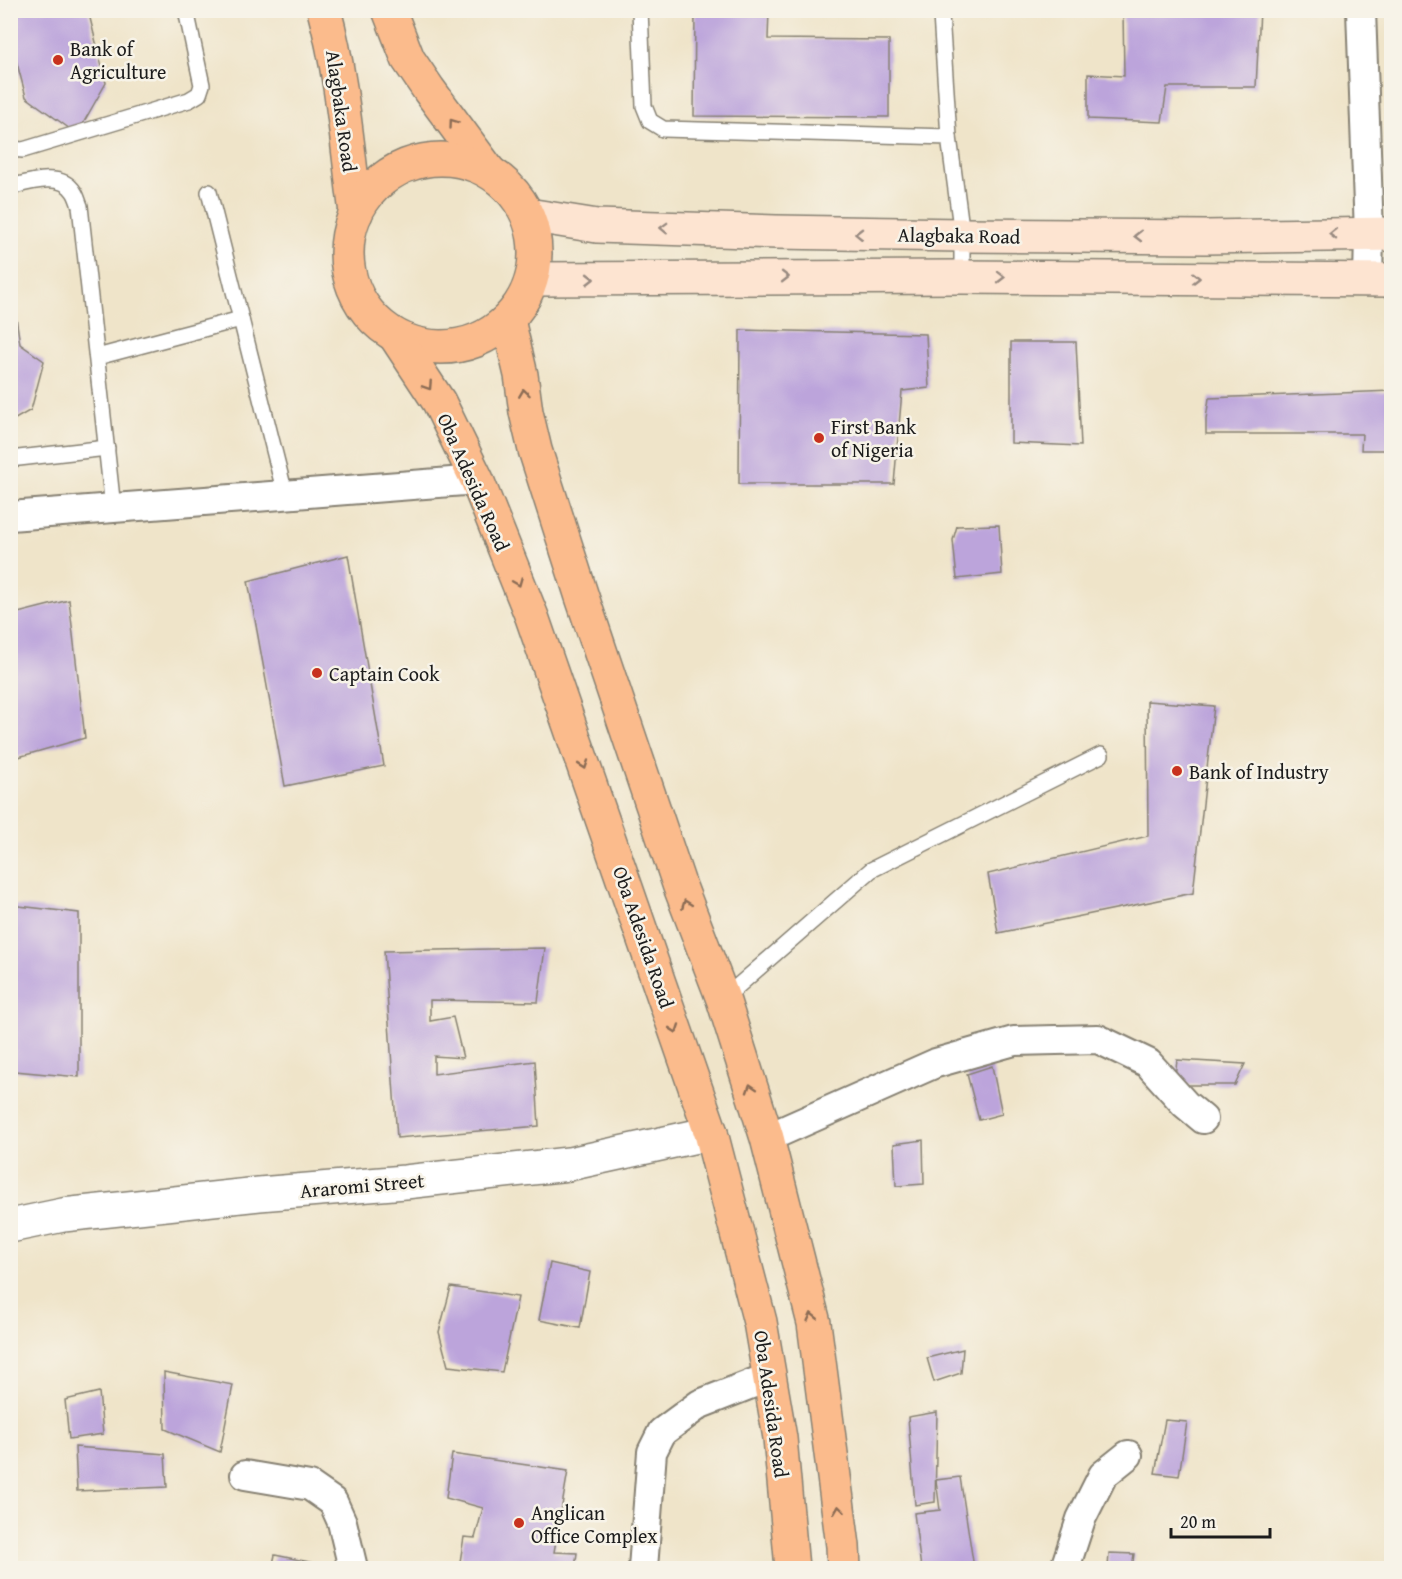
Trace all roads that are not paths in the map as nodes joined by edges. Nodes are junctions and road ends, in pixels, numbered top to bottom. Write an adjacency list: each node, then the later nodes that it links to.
1 (186, 10): 8 (lane)
2 (324, 10): 12 (main road, Alagbaka Road)
3 (640, 10): 7 (lane)
4 (939, 10): 7 (lane)
5 (1361, 10): 14 (street)
6 (392, 18): 9 (main road, one-way to 6)
7 (949, 137): 15 (lane)
8 (10, 149)
9 (488, 170): 12 (main road); 13 (main road)
10 (10, 187): 22 (lane)
11 (209, 192): 19 (lane)
12 (356, 213): 21 (main road)
13 (528, 215): 15 (main road, Alagbaka Road, one-way to 13); 17 (main road)
14 (1380, 234): 15 (main road, Alagbaka Road, one-way to 15); 18 (street)
15 (962, 236): 16 (lane)
16 (962, 277): 17 (main road, Alagbaka Road, one-way to 16); 18 (main road, Alagbaka Road, one-way to 18)
17 (532, 279): 20 (main road)
18 (1380, 280)
19 (241, 319): 22 (lane); 26 (lane)
20 (507, 320): 21 (main road); 30 (main road, one-way to 20)
21 (396, 337): 25 (main road, Oba Adesida Road, one-way to 25)
22 (97, 357): 23 (lane)
23 (107, 448): 24 (lane); 27 (lane)
24 (10, 459)
25 (477, 480): 26 (street); 32 (main road, Oba Adesida Road, one-way to 32)
26 (285, 494): 27 (street)
27 (113, 508): 28 (street)
28 (10, 516)
29 (1101, 755): 30 (lane)
30 (723, 999): 33 (main road, one-way to 30)
31 (1203, 1119): 33 (street)
32 (711, 1133): 34 (street, Araromi Street); 35 (main road, Oba Adesida Road)
33 (767, 1138): 41 (main road, one-way to 33)
34 (10, 1226)
35 (769, 1377): 39 (street); 40 (main road, Oba Adesida Road)
36 (1128, 1455): 42 (street)
37 (246, 1475): 38 (street)
38 (353, 1569)
39 (643, 1569)
40 (792, 1569)
41 (844, 1569)
42 (1065, 1569)

